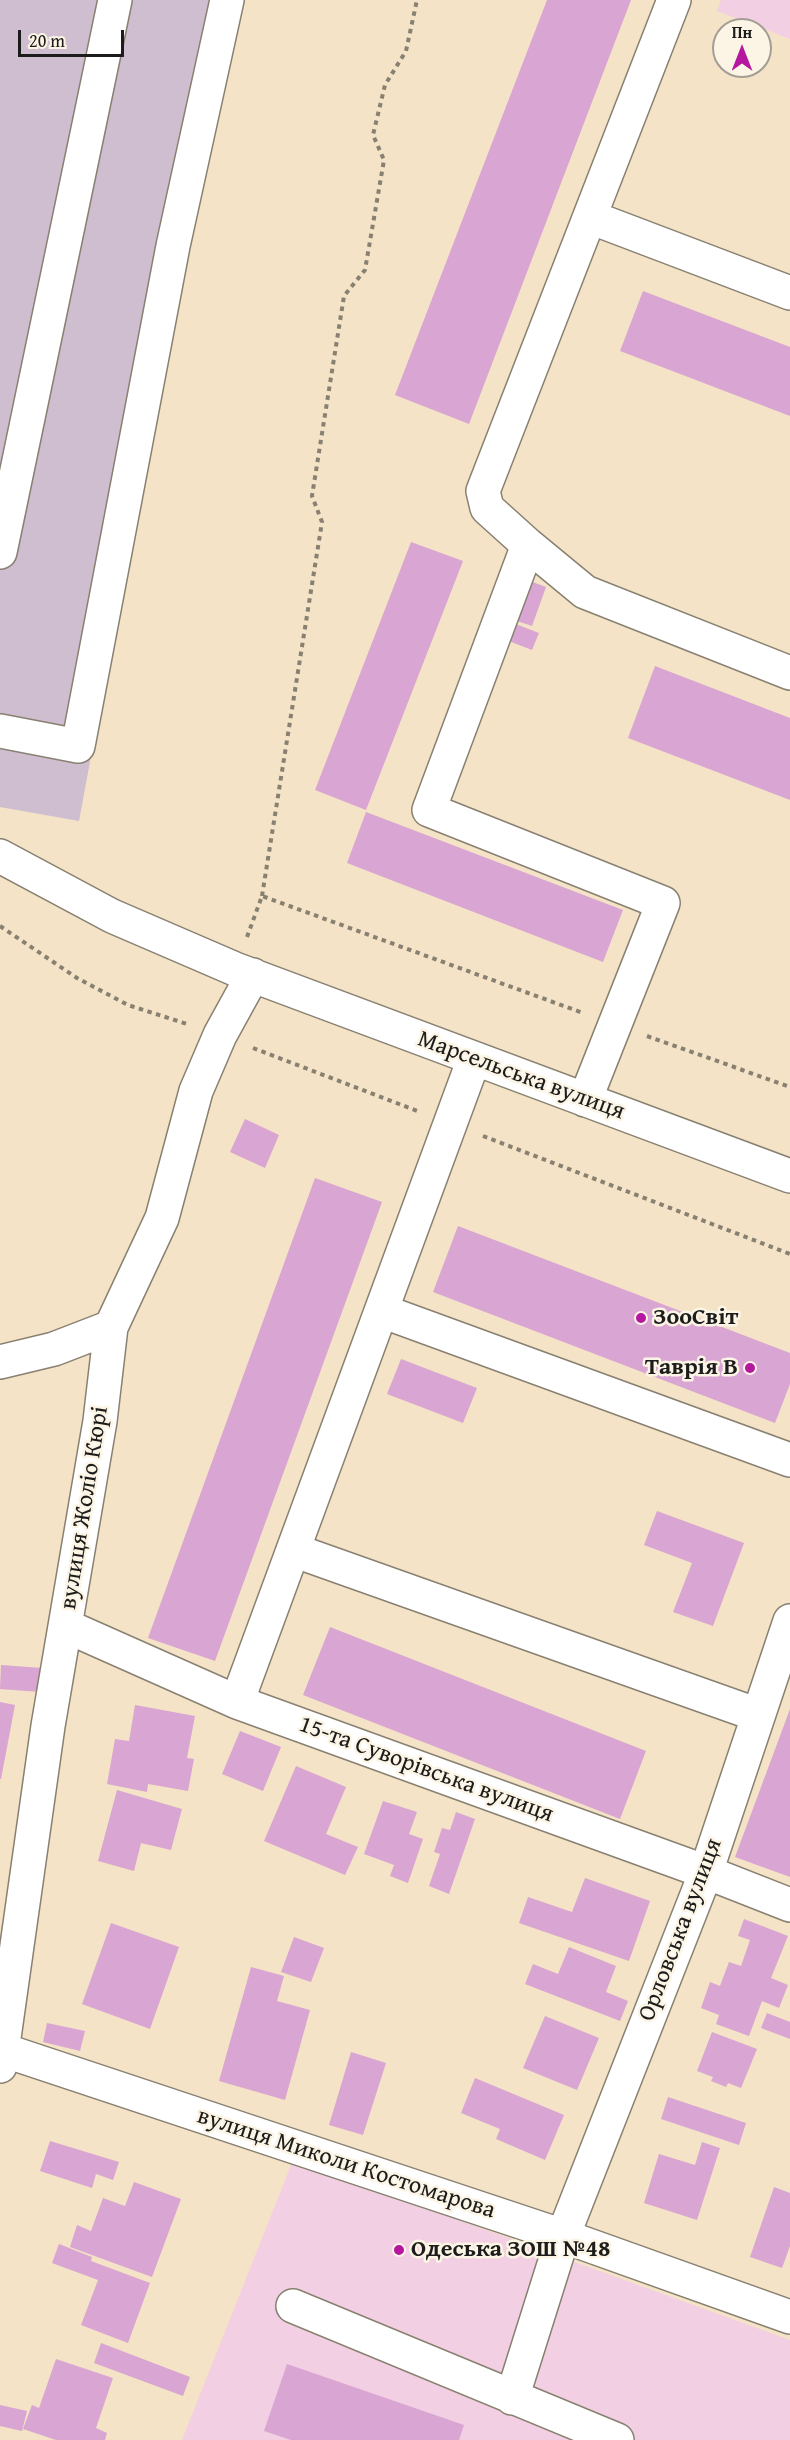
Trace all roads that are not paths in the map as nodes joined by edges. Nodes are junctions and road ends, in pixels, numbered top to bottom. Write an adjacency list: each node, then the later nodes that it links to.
1 (115, 0): 7 (street)
2 (227, 0): 9 (street)
3 (674, 0): 4 (street)
4 (590, 217): 5 (street); 6 (street)
5 (790, 293)
6 (528, 545): 8 (street); 13 (street)
7 (0, 552)
8 (790, 673)
9 (0, 731)
10 (0, 856): 11 (street, Марсельська вулиця)
11 (244, 972): 12 (street, Марсельська вулиця); 16 (street, вулиця Жоліо Кюрі)
12 (474, 1059): 13 (street, Марсельська вулиця); 15 (street)
13 (585, 1100): 14 (street, Марсельська вулиця)
14 (790, 1176)
15 (382, 1311): 18 (street); 19 (street)
16 (111, 1327): 17 (street); 21 (street, вулиця Жоліо Кюрі)
17 (0, 1362)
18 (790, 1460)
19 (293, 1550): 22 (street); 23 (street)
20 (790, 1621): 23 (street, Орловська вулиця)
21 (66, 1626): 22 (street, 15-та Суворівська вулиця); 26 (street, вулиця Жоліо Кюрі)
22 (237, 1702): 24 (street, 15-та Суворівська вулиця)
23 (758, 1715): 24 (street, Орловська вулиця)
24 (706, 1872): 25 (street, 15-та Суворівська вулиця); 27 (street, Орловська вулиця)
25 (790, 1905)
26 (2, 2058): 27 (street, вулиця Миколи Костомарова)
27 (563, 2236): 29 (street, вулиця Миколи Костомарова); 30 (street, Орловська вулиця)
28 (292, 2306): 30 (street)
29 (790, 2317)
30 (512, 2398): 31 (street)
31 (617, 2440)

